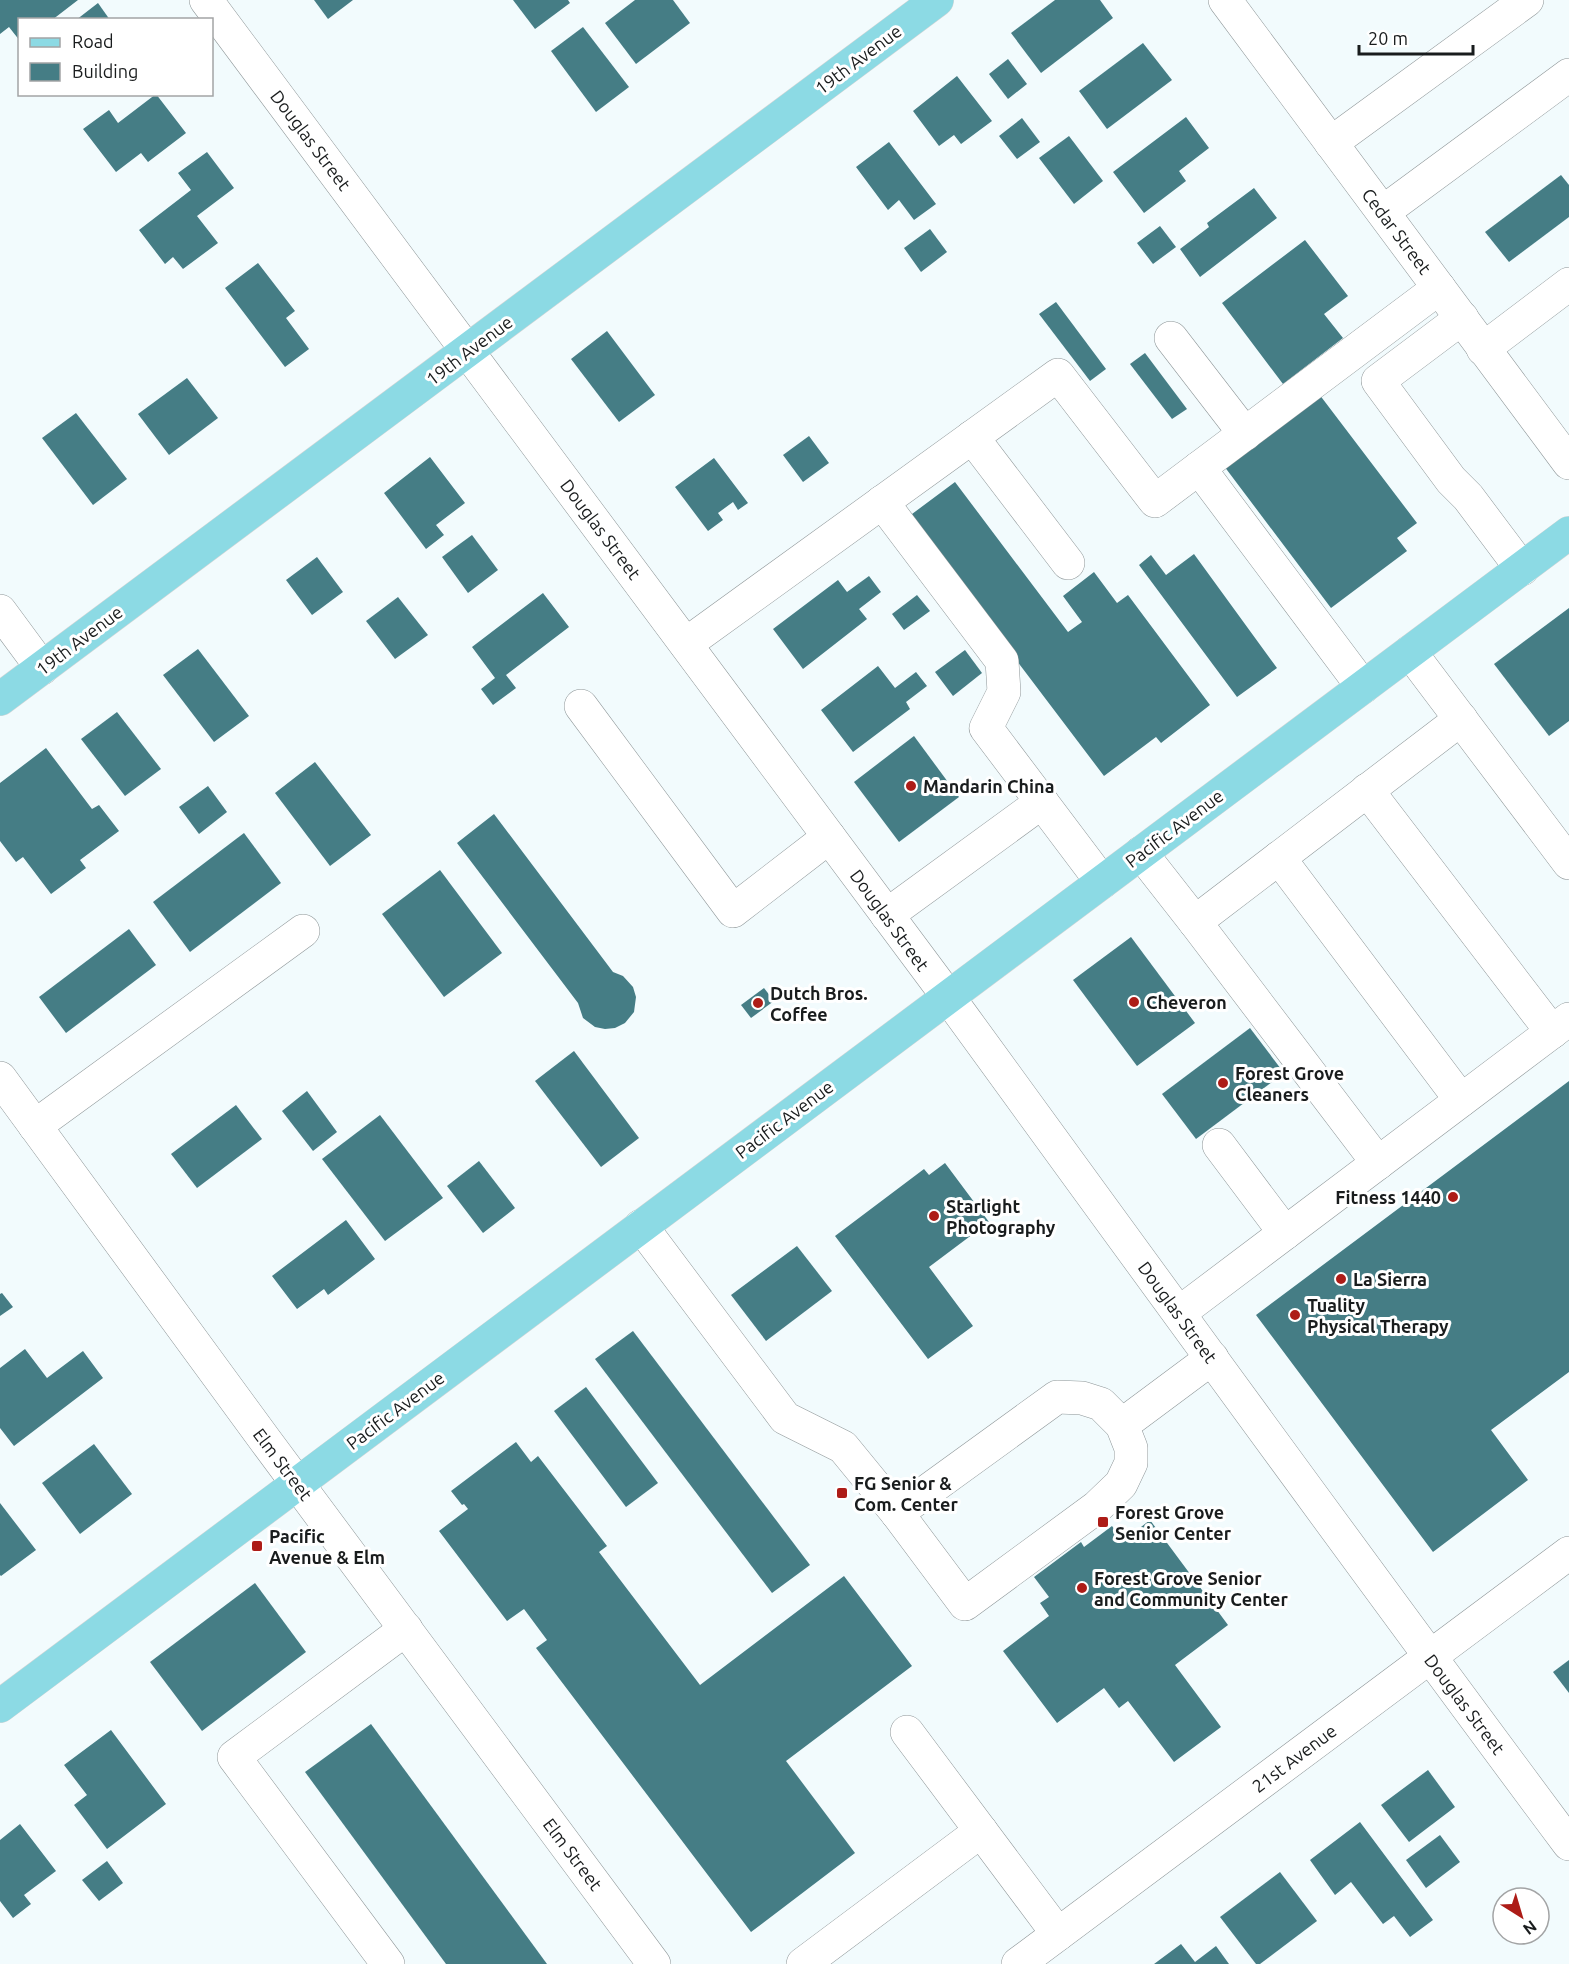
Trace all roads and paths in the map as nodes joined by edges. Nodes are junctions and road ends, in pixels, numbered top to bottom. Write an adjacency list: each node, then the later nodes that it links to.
1 (206, 0): 13 (street, Douglas Street)
2 (937, 0): 13 (main road, 19th Avenue)
3 (1225, 0): 6 (street, Cedar Street)
4 (1527, 0): 6 (street)
5 (1569, 75): 7 (street)
6 (1331, 142): 7 (street, Cedar Street)
7 (1383, 212): 9 (street, Cedar Street)
8 (1569, 284): 12 (street)
9 (1439, 288): 10 (street, Cedar Street); 14 (street)
10 (1462, 318): 12 (street, Cedar Street); 21 (street)
11 (1171, 338): 14 (street)
12 (1484, 349): 16 (street, Cedar Street)
13 (469, 350): 23 (street, Douglas Street); 25 (main road, 19th Avenue)
14 (1245, 434): 17 (street)
15 (972, 437): 17 (street); 18 (street); 20 (street)
16 (1569, 463)
17 (1198, 468): 26 (street)
18 (882, 502): 23 (street); 31 (street)
19 (1569, 533): 21 (main road, Pacific Avenue)
20 (1068, 563)
21 (1522, 569): 24 (main road, Pacific Avenue)
22 (0, 610): 25 (street)
23 (686, 644): 32 (street, Douglas Street)
24 (1410, 652): 26 (main road, Pacific Avenue); 29 (street)
25 (42, 668): 27 (main road, 19th Avenue)
26 (1363, 687): 33 (main road, Pacific Avenue)
27 (0, 699)
28 (581, 706): 32 (street)
29 (1461, 719): 30 (street); 35 (street)
30 (1367, 790): 34 (street); 41 (street)
31 (1042, 802): 36 (street); 37 (street)
32 (829, 837): 37 (street, Douglas Street)
33 (1141, 852): 36 (main road, Pacific Avenue); 38 (street)
34 (1279, 858): 38 (street); 43 (street)
35 (1569, 863)
36 (1102, 882): 40 (main road, Pacific Avenue)
37 (887, 915): 40 (street, Douglas Street)
38 (1195, 922): 46 (street)
39 (303, 931): 44 (street)
40 (948, 997): 47 (main road, Pacific Avenue); 49 (street, Douglas Street)
41 (1560, 1025): 43 (street)
42 (0, 1078): 44 (street, Elm Street)
43 (1461, 1100): 46 (street)
44 (35, 1126): 52 (street, Elm Street)
45 (1219, 1145): 48 (street)
46 (1378, 1163): 48 (street)
47 (641, 1226): 52 (main road, Pacific Avenue); 53 (street)
48 (1285, 1233): 49 (street)
49 (1179, 1313): 50 (street, Douglas Street)
50 (1212, 1358): 51 (street); 56 (street, Douglas Street)
51 (1122, 1425): 53 (street); 53 (street)
52 (297, 1482): 55 (street, Elm Street); 57 (main road, Pacific Avenue)
53 (897, 1513)
54 (1569, 1553): 56 (street, 21st Avenue)
55 (406, 1629): 62 (street); 63 (street, Elm Street)
56 (1429, 1657): 60 (street, Douglas Street); 61 (street, 21st Avenue)
57 (0, 1706)
58 (908, 1732): 59 (street)
59 (981, 1831): 61 (street); 64 (street)
60 (1569, 1844)
61 (1058, 1934): 65 (street, 21st Avenue)
62 (384, 1963)
63 (651, 1963)
64 (803, 1964)
65 (1018, 1964)

